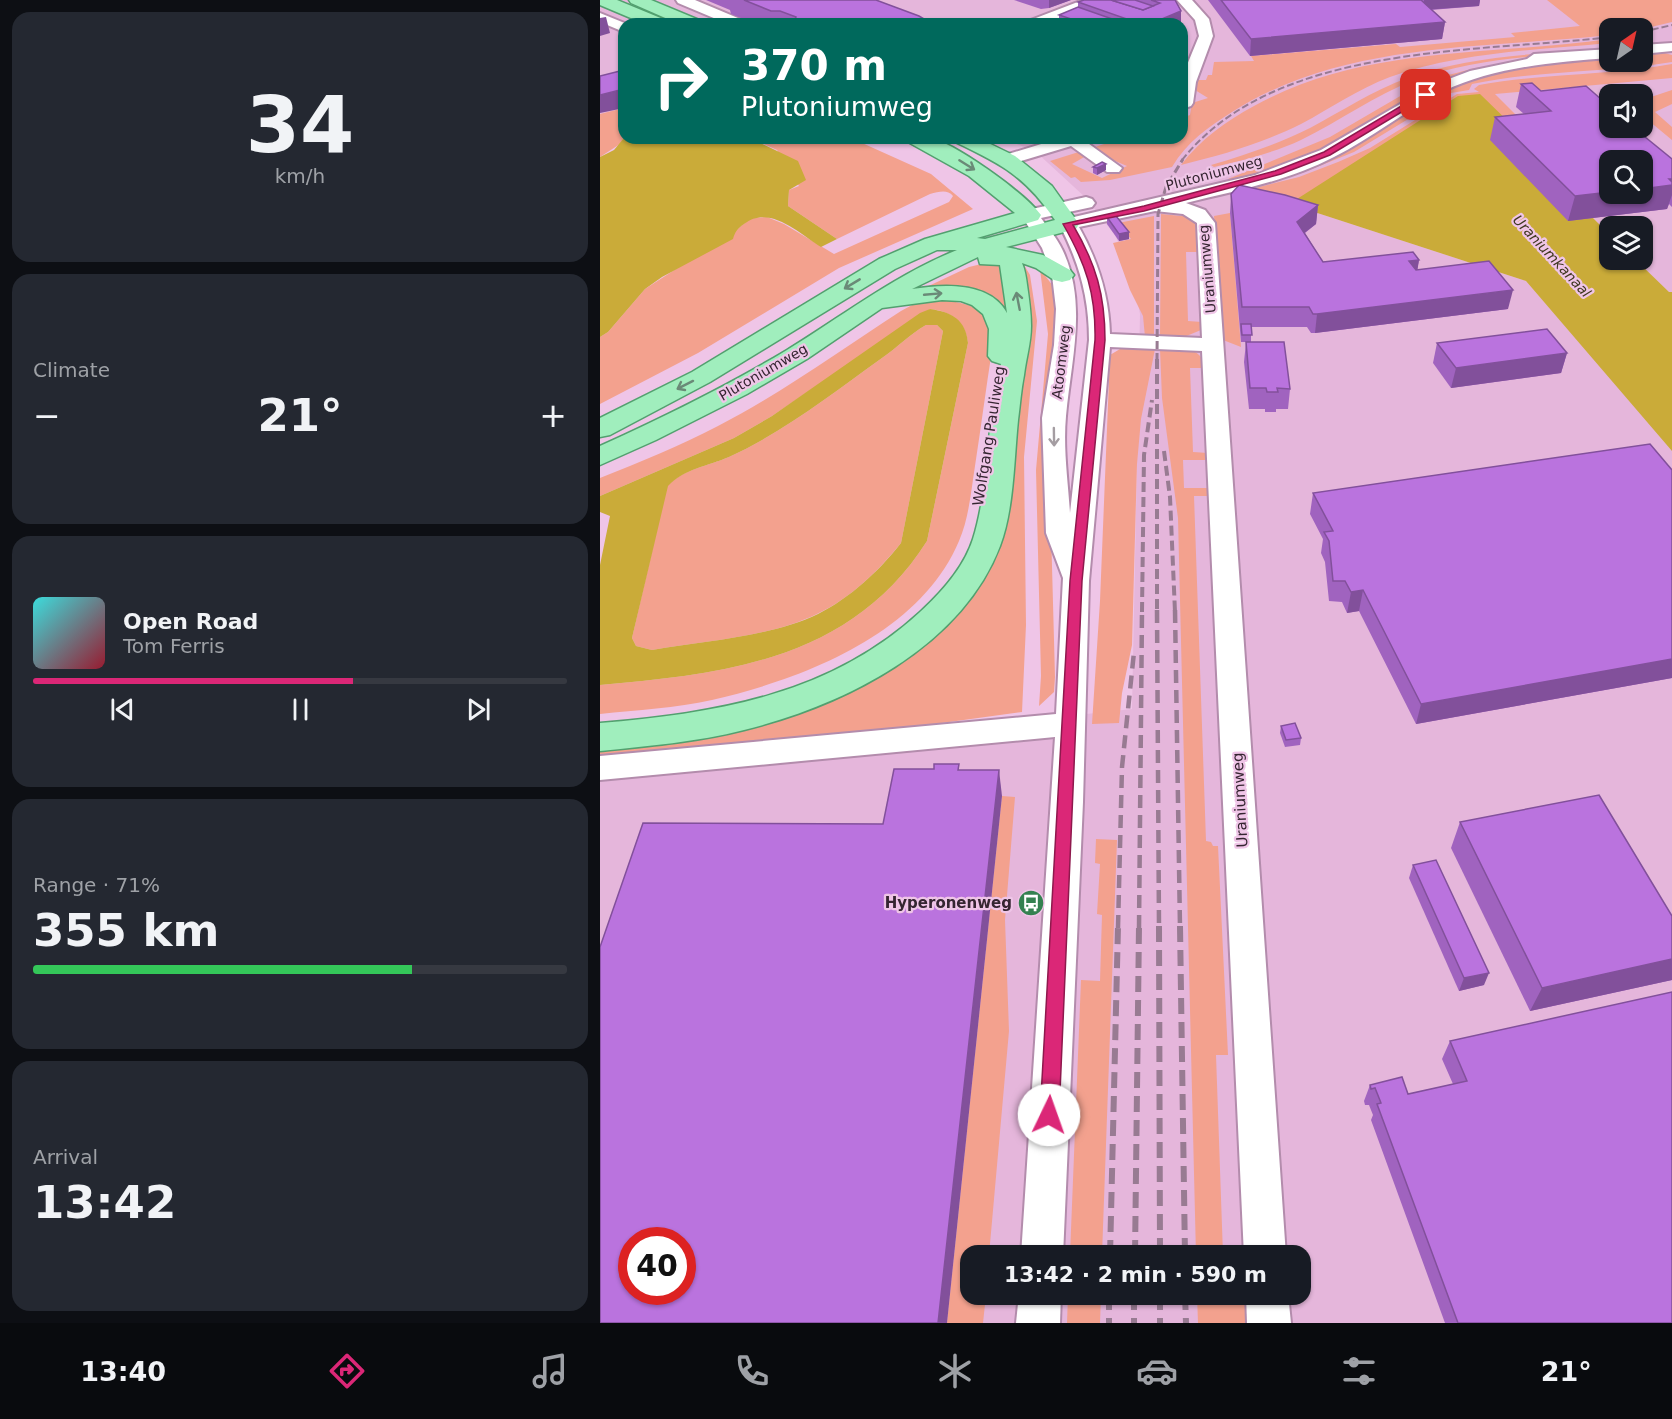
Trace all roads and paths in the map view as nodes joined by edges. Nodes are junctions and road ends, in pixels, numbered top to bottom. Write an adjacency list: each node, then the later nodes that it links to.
1 (603, 0): 7 (main road)
2 (637, 0): 8 (main road)
3 (681, 0): 9 (street); 10 (street)
4 (1096, 0): 11 (street)
5 (1184, 0): 19 (street)
6 (600, 17): 12 (street)
7 (666, 18)
8 (670, 18)
9 (677, 18)
10 (725, 18)
11 (1049, 18)
12 (618, 25)
13 (618, 37): 14 (street)
14 (608, 39)
15 (1672, 47): 16 (street)
16 (1653, 49)
17 (1599, 54): 18 (street, Plutoniumweg)
18 (1552, 58): 20 (street, Plutoniumweg); 30 (street, Plutoniumweg)
19 (1188, 75)
20 (1424, 79)
21 (928, 144): 32 (main road, Atoomweg, one-way to 32)
22 (975, 144): 27 (main road, Atoomweg)
23 (1060, 144): 27 (street)
24 (1082, 144): 29 (street)
25 (1284, 153): 26 (street, Plutoniumweg)
26 (1267, 159)
27 (1008, 160): 31 (main road, Atoomweg)
28 (1249, 165): 31 (street, Plutoniumweg)
29 (1113, 168)
30 (1144, 208): 31 (street, Plutoniumweg); 38 (street, Uraniumweg)
31 (1062, 216): 32 (main road, Plutoniumweg); 37 (street, Atoomweg)
32 (1035, 222): 33 (main road, Plutoniumweg); 34 (main road, Plutoniumweg); 35 (street, Atoomweg)
33 (994, 251): 34 (main road); 35 (main road); 44 (main road, Wolfgang Pauliweg, one-way to 33)
34 (939, 254): 36 (main road, Plutoniumweg); 39 (main road, Plutoniumweg, one-way to 39)
35 (1062, 275): 41 (street, Atoomweg, one-way to 41)
36 (876, 302): 40 (main road, Plutoniumweg); 42 (main road, Wolfgang Pauliweg, one-way to 42)
37 (1100, 340): 38 (street); 41 (street, Atoomweg)
38 (1214, 345): 47 (street, Uraniumweg)
39 (600, 429)
40 (600, 456)
41 (1076, 581): 43 (street, Atoomweg)
42 (600, 724)
43 (1070, 724): 45 (street); 46 (street, Atoomweg)
44 (600, 737)
45 (600, 768)
46 (1043, 1245)
47 (1264, 1245)
48 (1039, 1305): 50 (street)
49 (1268, 1305): 51 (street)
50 (1038, 1323)
51 (1269, 1323)

